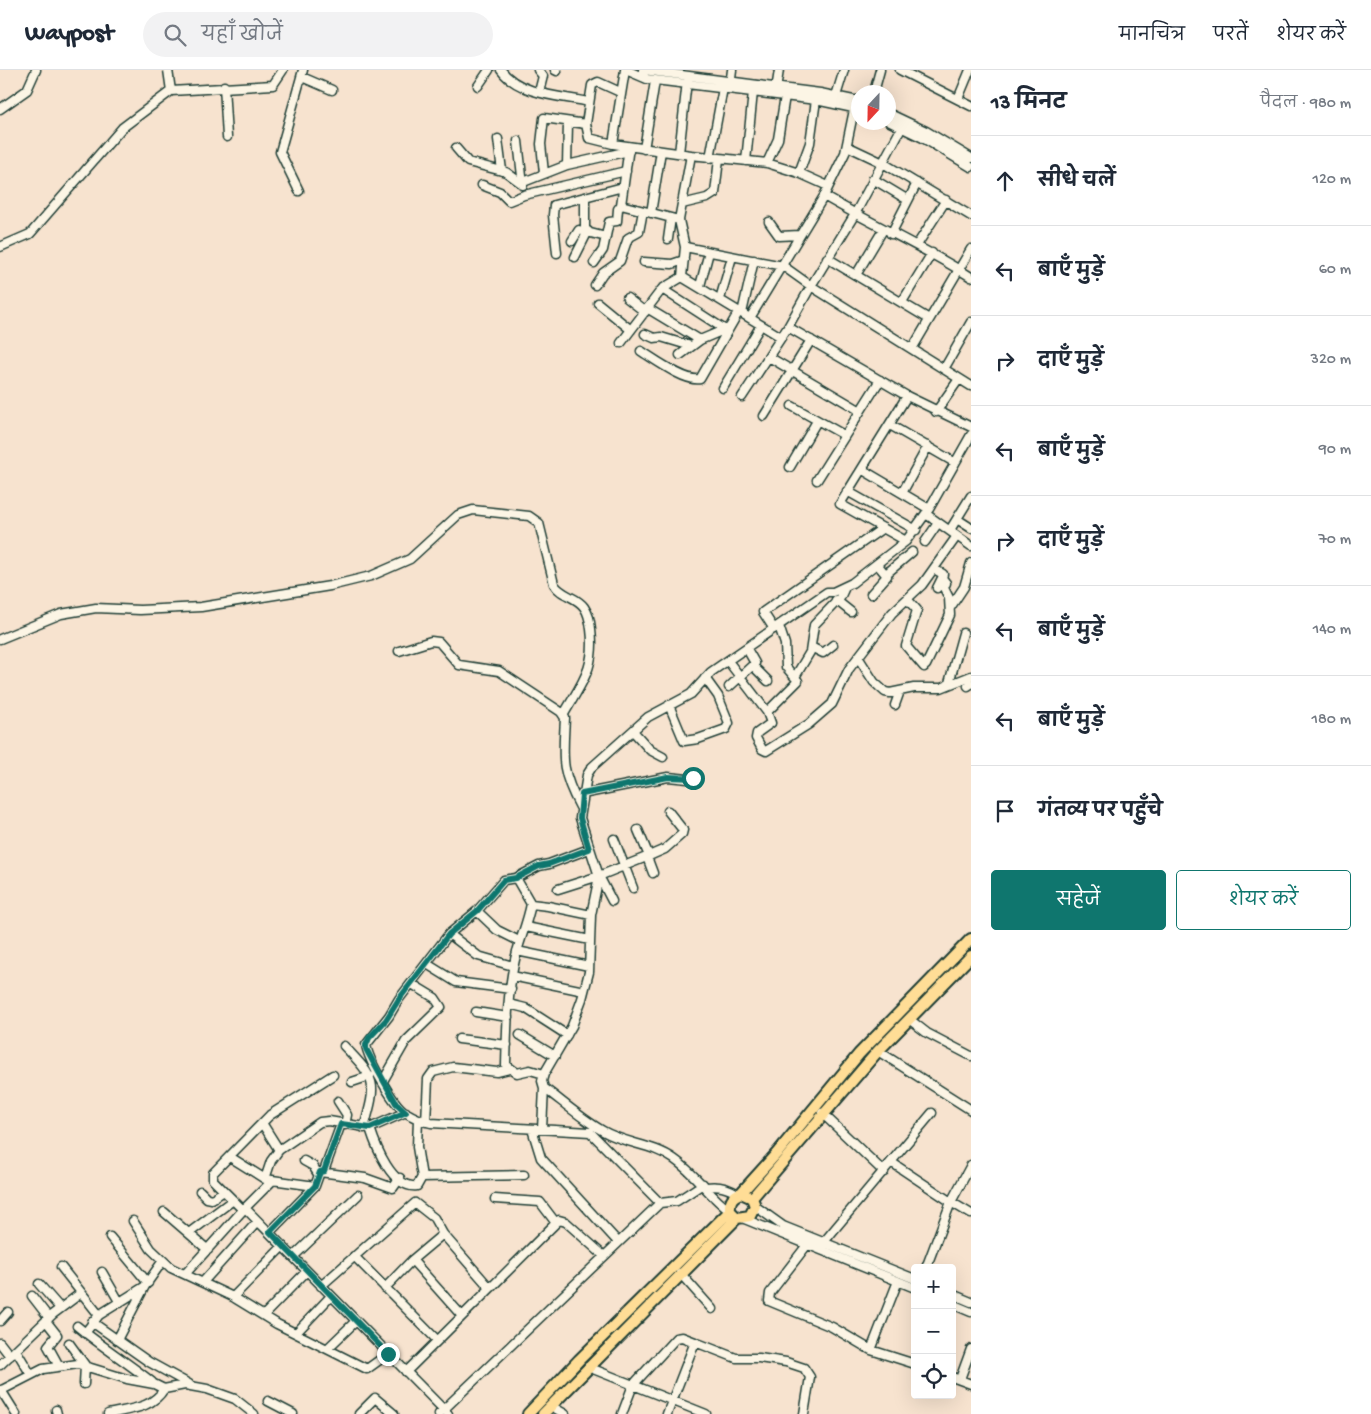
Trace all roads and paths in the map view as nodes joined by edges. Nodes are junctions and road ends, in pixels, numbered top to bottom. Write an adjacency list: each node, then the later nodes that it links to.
1 (36, 70): 37 (street)
2 (168, 70): 24 (street)
3 (283, 70): 20 (street)
4 (489, 70): 21 (street)
5 (501, 70): 26 (street)
6 (538, 70): 26 (street)
7 (625, 70): 18 (street); 27 (street)
8 (643, 70): 15 (street)
9 (732, 70): 22 (street)
10 (779, 70): 25 (street)
11 (844, 70): 30 (street)
12 (880, 70): 19 (street)
13 (900, 70): 32 (street)
14 (970, 70): 32 (street)
15 (668, 72): 17 (street)
16 (302, 74): 23 (street); 72 (street)
17 (692, 77): 18 (street); 22 (street); 53 (street)
18 (656, 81): 51 (street)
19 (876, 85)
20 (224, 86): 24 (street); 44 (street)
21 (478, 86)
22 (727, 86): 25 (street); 28 (street); 55 (street)
23 (332, 90)
24 (171, 91): 93 (street)
25 (776, 91): 28 (street); 29 (street); 30 (street)
26 (539, 92): 33 (street)
27 (620, 92): 33 (street); 47 (street)
28 (753, 92): 57 (street)
29 (785, 96): 31 (street); 58 (street)
30 (836, 96): 34 (street)
31 (816, 100): 35 (street); 65 (street)
32 (958, 100): 36 (street)
33 (589, 102): 40 (street)
34 (851, 102)
35 (851, 103)
36 (971, 106)
37 (0, 109)
38 (896, 117): 60 (street)
39 (568, 123): 40 (street); 61 (street); 64 (street)
40 (586, 124): 47 (street)
41 (896, 124): 42 (street)
42 (902, 127): 59 (street); 60 (street)
43 (851, 129): 48 (street)
44 (227, 137)
45 (498, 139): 62 (street)
46 (518, 141): 67 (street)
47 (613, 144): 50 (street)
48 (847, 146): 59 (street); 70 (street)
49 (456, 148): 62 (street)
50 (629, 149): 51 (street); 61 (street); 63 (street)
51 (644, 149): 52 (street)
52 (661, 151): 53 (street); 80 (street)
53 (679, 153): 54 (street)
54 (691, 155): 55 (street); 78 (street)
55 (710, 158): 56 (street)
56 (719, 159): 57 (street); 78 (street)
57 (746, 160): 58 (street)
58 (767, 163): 65 (street)
59 (883, 163): 66 (street); 68 (street)
60 (971, 163)
61 (566, 165): 64 (street)
62 (502, 171): 67 (street)
63 (626, 171): 71 (street); 73 (street)
64 (544, 173): 67 (street)
65 (799, 173): 70 (street)
66 (873, 179): 76 (street); 81 (street)
67 (522, 182): 73 (street)
68 (917, 183): 76 (street); 77 (street)
69 (482, 185): 73 (street)
70 (828, 186): 74 (street)
71 (623, 188): 75 (street); 79 (street)
72 (299, 191)
73 (524, 195)
74 (824, 196): 81 (street); 88 (street)
75 (585, 197): 86 (street); 97 (street)
76 (908, 200): 87 (street)
77 (946, 200): 82 (street); 92 (street)
78 (682, 204): 83 (street)
79 (621, 205): 80 (street); 89 (street)
80 (647, 212): 83 (street); 111 (street)
81 (855, 214): 85 (street); 101 (street)
82 (971, 216)
83 (675, 219): 90 (street); 94 (street)
84 (769, 222): 88 (street)
85 (883, 230): 87 (street); 108 (street)
86 (586, 231): 89 (street); 91 (street); 99 (street)
87 (891, 234): 92 (street)
88 (800, 235): 106 (street)
89 (606, 237): 105 (street)
90 (668, 239)
91 (572, 242)
92 (917, 244): 98 (street)
93 (0, 247)
94 (685, 247): 96 (street); 102 (street)
95 (971, 249): 107 (street)
96 (709, 252): 100 (street); 112 (street)
97 (557, 253)
98 (932, 253): 107 (street); 117 (street)
99 (575, 257)
100 (732, 258): 103 (street); 116 (street)
101 (827, 258): 108 (street); 113 (street)
102 (684, 260): 104 (street); 109 (street)
103 (754, 260): 106 (street); 120 (street)
104 (644, 262)
105 (594, 263)
106 (782, 266): 113 (street); 121 (street)
107 (958, 269): 110 (street); 122 (street)
108 (856, 275): 117 (street)
109 (682, 277): 112 (street); 114 (street)
110 (971, 277)
111 (595, 285)
112 (700, 286): 116 (street)
113 (811, 286): 125 (street); 134 (street)
114 (662, 289): 119 (street); 126 (street)
115 (627, 298): 119 (street)
116 (720, 299): 120 (street)
117 (902, 302): 122 (street)
118 (598, 303): 127 (street)
119 (646, 310): 127 (street); 130 (street)
120 (740, 313): 121 (street); 126 (street)
121 (750, 318): 124 (street)
122 (929, 320): 134 (street)
123 (971, 322): 138 (street)
124 (761, 325): 129 (street); 143 (street)
125 (788, 327): 129 (street); 131 (street)
126 (727, 328): 130 (street); 135 (street)
127 (631, 330): 132 (street)
128 (645, 334): 133 (street)
129 (781, 337): 137 (street)
130 (700, 340): 133 (street)
131 (811, 340): 139 (street); 141 (street)
132 (621, 342)
133 (691, 346): 136 (street)
134 (912, 350): 138 (street)
135 (641, 351)
136 (680, 355)
137 (768, 357): 139 (street); 145 (street)
138 (944, 369): 140 (street)
139 (791, 370): 147 (street); 149 (street)
140 (959, 379): 142 (street); 148 (street)
141 (880, 380): 144 (street); 147 (street)
142 (971, 386)
143 (724, 388)
144 (907, 396): 148 (street); 151 (street)
145 (742, 398)
146 (792, 406): 150 (street)
147 (859, 410): 154 (street)
148 (936, 412): 152 (street)
149 (764, 416)
150 (817, 420): 154 (street); 157 (street)
151 (890, 425): 155 (street); 158 (street)
152 (971, 427)
153 (971, 434): 156 (street)
154 (844, 435): 159 (street)
155 (928, 446): 156 (street); 161 (street)
156 (954, 462): 163 (street)
157 (790, 467)
158 (863, 470): 160 (street); 161 (street)
159 (817, 480)
160 (848, 491): 166 (street); 168 (street)
161 (902, 493): 163 (street)
162 (971, 496): 164 (street)
163 (928, 511): 165 (street); 168 (street)
164 (957, 519): 167 (street); 169 (street)
165 (938, 523): 169 (street); 172 (street)
166 (883, 528): 171 (street); 188 (street)
167 (971, 528)
168 (916, 530): 171 (street)
169 (950, 530): 170 (street)
170 (957, 536): 173 (street); 178 (street)
171 (906, 541): 177 (street)
172 (925, 542)
173 (971, 546): 175 (street)
174 (912, 552): 179 (street)
175 (971, 554)
176 (971, 563): 186 (street)
177 (878, 564): 179 (street); 181 (street)
178 (934, 568): 180 (street); 184 (street)
179 (886, 574): 183 (street)
180 (942, 578): 182 (street); 186 (street)
181 (845, 587): 185 (street); 188 (street)
182 (936, 588)
183 (871, 594)
184 (907, 599): 186 (street); 195 (street)
185 (836, 600): 187 (street); 192 (street)
186 (950, 608)
187 (851, 612)
188 (776, 627): 193 (street); 201 (street)
189 (963, 634): 203 (street)
190 (0, 639): 209 (street)
191 (833, 645): 192 (street)
192 (811, 647): 201 (street)
193 (747, 649): 196 (street); 197 (street)
194 (399, 651): 209 (street)
195 (858, 657): 205 (street); 208 (street)
196 (728, 661): 199 (street); 200 (street)
197 (753, 666): 200 (street); 202 (street)
198 (971, 676): 203 (street)
199 (705, 678): 206 (street); 206 (street)
200 (739, 678): 204 (street); 208 (street)
201 (795, 678): 208 (street)
202 (768, 681)
203 (950, 683): 205 (street)
204 (729, 687)
205 (900, 691): 207 (street)
206 (669, 705): 210 (street)
207 (895, 705)
208 (767, 712)
209 (564, 714): 214 (street)
210 (633, 731): 211 (street); 213 (street)
211 (663, 757)
212 (697, 776): 213 (street)
213 (582, 794): 214 (street)
214 (580, 807): 218 (street)
215 (668, 811): 219 (street)
216 (638, 830): 219 (street)
217 (614, 839): 220 (street)
218 (589, 849): 222 (street); 223 (street)
219 (648, 857): 220 (street); 221 (street)
220 (625, 867): 222 (street); 225 (street)
221 (653, 873)
222 (599, 876): 224 (street); 226 (street); 229 (street)
223 (516, 878): 227 (street); 228 (street)
224 (558, 888)
225 (634, 888)
226 (612, 901)
227 (531, 904): 229 (street); 230 (street)
228 (477, 911): 231 (street); 234 (street)
229 (590, 915): 233 (street)
230 (526, 927): 233 (street); 234 (street)
231 (449, 934): 237 (street); 238 (street)
232 (971, 939): 294 (main road)
233 (590, 940): 239 (street)
234 (519, 941): 235 (street)
235 (518, 951): 238 (street); 239 (street)
236 (971, 956): 247 (main road)
237 (428, 964): 241 (street); 242 (street)
238 (513, 966): 240 (street)
239 (589, 966): 243 (street)
240 (516, 977): 242 (street); 243 (street)
241 (412, 984): 260 (street); 260 (street)
242 (510, 989): 244 (street)
243 (584, 991): 249 (street)
244 (510, 1005): 246 (street); 249 (street)
245 (476, 1012): 246 (street)
246 (508, 1017): 251 (street)
247 (909, 1018): 253 (main road); 255 (street)
248 (520, 1035): 254 (street)
249 (567, 1035): 254 (street)
250 (459, 1039): 251 (street)
251 (507, 1045): 256 (street)
252 (344, 1046): 259 (street)
253 (878, 1051): 264 (street); 266 (main road)
254 (555, 1056): 257 (street)
255 (971, 1056)
256 (512, 1070): 257 (street); 270 (street)
257 (544, 1074): 262 (street)
258 (333, 1075): 271 (street)
259 (370, 1076): 261 (street); 273 (street)
260 (383, 1081): 265 (street)
261 (352, 1082)
262 (544, 1088): 268 (street); 275 (street)
263 (338, 1101): 272 (street)
264 (971, 1110)
265 (406, 1112): 269 (street); 273 (street)
266 (822, 1113): 285 (street); 298 (main road)
267 (932, 1113): 282 (street)
268 (584, 1117): 276 (street); 278 (street)
269 (418, 1119): 270 (street); 287 (street)
270 (426, 1122): 274 (street)
271 (262, 1123): 279 (street); 280 (street)
272 (343, 1125): 273 (street); 279 (street); 284 (street)
273 (367, 1128): 288 (street)
274 (532, 1129): 275 (street); 315 (street)
275 (542, 1129): 276 (street)
276 (581, 1131): 277 (street)
277 (590, 1132): 278 (street); 300 (street)
278 (604, 1132): 290 (street)
279 (279, 1150): 289 (street)
280 (230, 1157): 289 (street); 293 (street)
281 (304, 1161): 284 (street)
282 (891, 1162): 285 (street); 299 (street)
283 (971, 1165): 299 (street)
284 (321, 1172): 288 (street); 291 (street)
285 (884, 1172): 312 (street)
286 (524, 1175): 287 (street)
287 (422, 1177): 288 (street)
288 (400, 1178)
289 (269, 1180): 291 (street); 301 (street)
290 (704, 1185): 294 (street); 300 (street); 304 (street)
291 (315, 1186): 308 (street)
292 (200, 1191): 293 (street)
293 (224, 1191): 297 (street)
294 (740, 1193): 298 (main road); 304 (main road)
295 (358, 1195): 317 (street)
296 (495, 1199): 307 (street)
297 (233, 1200): 301 (street); 309 (street)
298 (754, 1202): 304 (main road); 312 (street)
299 (951, 1202): 303 (street); 321 (street)
300 (660, 1203): 315 (street)
301 (244, 1209): 306 (street); 316 (street)
302 (164, 1212): 309 (street)
303 (971, 1214)
304 (736, 1216): 313 (street); 326 (main road); 394 (main road)
305 (133, 1221): 320 (street)
306 (258, 1221): 308 (street); 329 (street)
307 (556, 1224): 315 (street); 335 (street)
308 (270, 1232): 314 (street)
309 (189, 1233): 316 (street)
310 (444, 1234): 318 (street); 319 (street); 335 (street)
311 (110, 1237): 331 (street)
312 (823, 1243): 327 (street)
313 (807, 1245): 328 (street); 365 (street)
314 (283, 1246): 317 (street); 340 (street)
315 (612, 1249): 387 (street)
316 (208, 1250): 325 (street)
317 (294, 1256): 323 (street)
318 (354, 1256): 332 (street); 334 (street)
319 (412, 1260): 334 (street); 350 (street)
320 (162, 1262): 325 (street); 331 (street)
321 (928, 1264)
322 (61, 1267): 336 (street)
323 (307, 1271): 332 (street); 349 (street)
324 (102, 1272): 342 (street)
325 (186, 1273): 329 (street)
326 (680, 1273): 345 (street); 372 (main road)
327 (911, 1276)
328 (898, 1281): 333 (street); 365 (street)
329 (203, 1282): 340 (street)
330 (39, 1284): 344 (street)
331 (146, 1285): 342 (street); 358 (street)
332 (322, 1286): 338 (street)
333 (911, 1286)
334 (384, 1288): 359 (street)
335 (490, 1288): 350 (street)
336 (81, 1293): 344 (street); 348 (street)
337 (32, 1296): 351 (street)
338 (331, 1296): 352 (street); 357 (street)
339 (956, 1296): 341 (street)
340 (233, 1297): 349 (street)
341 (971, 1302)
342 (120, 1303): 348 (street)
343 (956, 1306): 347 (street)
344 (60, 1308): 351 (street)
345 (712, 1309)
346 (8, 1312): 353 (street)
347 (971, 1312)
348 (99, 1315): 354 (street)
349 (264, 1315): 357 (street)
350 (462, 1316): 359 (street)
351 (48, 1320): 366 (street); 371 (street)
352 (356, 1321): 363 (street); 367 (street)
353 (0, 1322)
354 (92, 1322): 356 (street); 358 (street)
355 (77, 1326): 356 (street)
356 (85, 1333): 377 (street)
357 (296, 1333): 363 (street)
358 (117, 1340): 380 (street)
359 (437, 1340): 373 (street)
360 (695, 1342): 379 (street); 384 (street); 400 (street)
361 (0, 1343): 366 (street)
362 (69, 1343): 370 (street)
363 (328, 1348): 367 (street)
364 (971, 1349): 375 (street)
365 (871, 1350): 368 (street)
366 (13, 1353): 369 (street); 374 (street)
367 (388, 1354): 373 (street)
368 (911, 1363)
369 (0, 1365)
370 (85, 1365): 371 (street); 376 (street); 377 (street)
371 (59, 1366): 374 (street)
372 (588, 1367): 379 (street); 385 (main road)
373 (406, 1372): 387 (street)
374 (31, 1375): 382 (street)
375 (956, 1378): 378 (street)
376 (84, 1384)
377 (154, 1384): 381 (street)
378 (971, 1384)
379 (633, 1385): 384 (street); 397 (street)
380 (192, 1386): 381 (street); 390 (street)
381 (164, 1389): 386 (street)
382 (1, 1391): 388 (street)
383 (268, 1401): 391 (street)
384 (672, 1402): 398 (street); 399 (street)
385 (551, 1406): 395 (main road); 396 (street)
386 (126, 1412): 389 (street)
387 (443, 1413)
388 (16, 1414)
389 (108, 1414)
390 (254, 1414)
391 (293, 1414)
392 (359, 1414): 393 (street)
393 (394, 1414)
394 (528, 1414)
395 (543, 1414)
396 (565, 1414)
397 (622, 1414)
398 (667, 1414)
399 (706, 1414)
400 (804, 1414)

